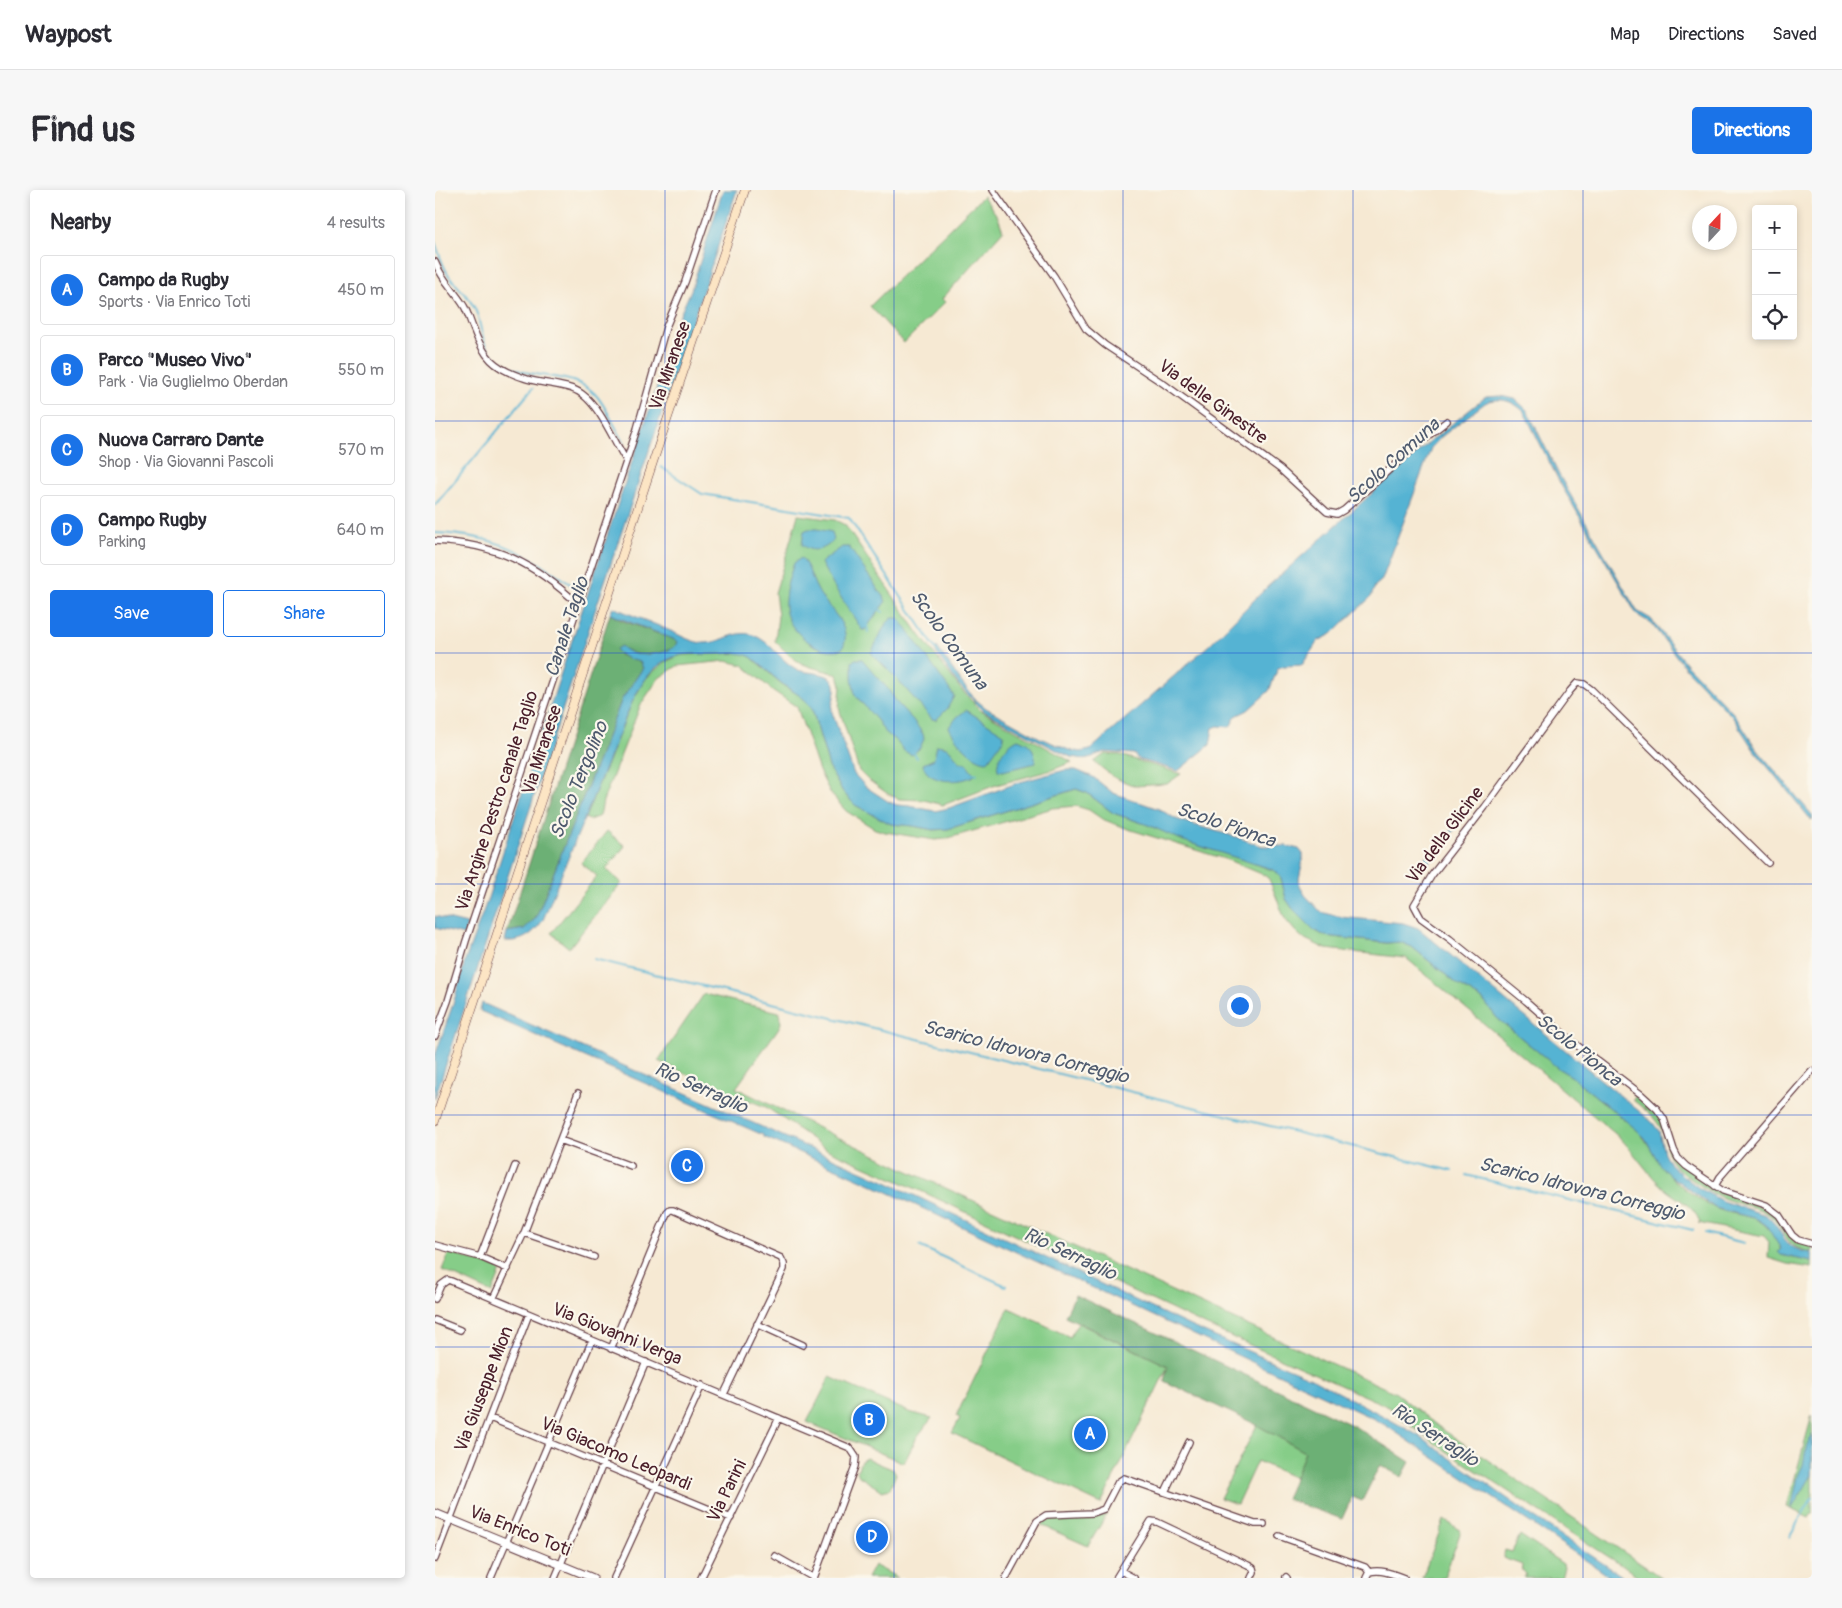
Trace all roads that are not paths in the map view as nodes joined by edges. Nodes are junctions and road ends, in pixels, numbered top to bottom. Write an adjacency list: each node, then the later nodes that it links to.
1 (716, 190): 6 (street, Via Argine Destro canale Taglio)
2 (745, 190): 13 (main road, Via Miranese)
3 (993, 190): 5 (street, Via delle Ginestre)
4 (435, 262): 6 (street)
5 (1447, 421)
6 (626, 460): 8 (street, Via Argine Destro canale Taglio)
7 (435, 541): 8 (street)
8 (578, 604): 10 (street, Via Argine Destro canale Taglio)
9 (1768, 863): 17 (street, Via della Glicine)
10 (435, 1036)
11 (1812, 1071): 17 (street)
12 (578, 1093): 14 (street)
13 (435, 1121)
14 (560, 1140): 16 (street); 18 (street)
15 (515, 1166): 21 (street)
16 (631, 1166)
17 (1715, 1186): 19 (street, Via della Glicine)
18 (524, 1233): 22 (street); 23 (street)
19 (1812, 1244)
20 (435, 1246): 21 (street)
21 (480, 1257): 23 (street)
22 (594, 1257)
23 (508, 1269): 25 (street)
24 (435, 1299): 25 (street, Via Giovanni Verga)
25 (493, 1299): 26 (street, Via Giovanni Verga)
26 (529, 1314): 30 (street, Via Giovanni Verga); 36 (street, Via Giuseppe Mion)
27 (435, 1320): 29 (street)
28 (757, 1324): 31 (street); 32 (street); 35 (street)
29 (460, 1330)
30 (592, 1340): 32 (street, Via Giovanni Verga); 38 (street)
31 (803, 1345)
32 (611, 1349): 33 (street, Via Giovanni Verga)
33 (645, 1362): 34 (street, Via Giovanni Verga); 40 (street)
34 (702, 1385): 35 (street, Via Giovanni Verga); 41 (street)
35 (724, 1394): 37 (street, Via Giovanni Verga)
36 (490, 1418): 38 (street, Via Giacomo Leopardi); 45 (street, Via Giuseppe Mion)
37 (779, 1418): 44 (street, Via Parini); 59 (street, Via Giovanni Verga)
38 (549, 1442): 40 (street, Via Giacomo Leopardi); 48 (street)
39 (1189, 1442): 42 (street)
40 (602, 1465): 41 (street, Via Giacomo Leopardi); 51 (street)
41 (657, 1487): 44 (street, Via Giacomo Leopardi); 57 (street)
42 (1165, 1492): 46 (street); 60 (street)
43 (435, 1513): 45 (street, Via Enrico Toti)
44 (731, 1518): 58 (street, Via Parini)
45 (451, 1519): 48 (street, Via Enrico Toti); 50 (street, Via Giuseppe Mion)
46 (1264, 1524)
47 (1279, 1536): 53 (street)
48 (507, 1542): 51 (street, Via Enrico Toti); 54 (street)
49 (775, 1556): 59 (street)
50 (435, 1559)
51 (561, 1564): 55 (street); 56 (street, Via Enrico Toti)
52 (1121, 1571): 61 (street); 62 (street); 63 (street)
53 (1368, 1575): 64 (street)
54 (491, 1578)
55 (555, 1578)
56 (593, 1578)
57 (614, 1578)
58 (701, 1578)
59 (814, 1578)
60 (1006, 1578)
61 (1116, 1578)
62 (1134, 1578)
63 (1251, 1578)
64 (1404, 1578)

